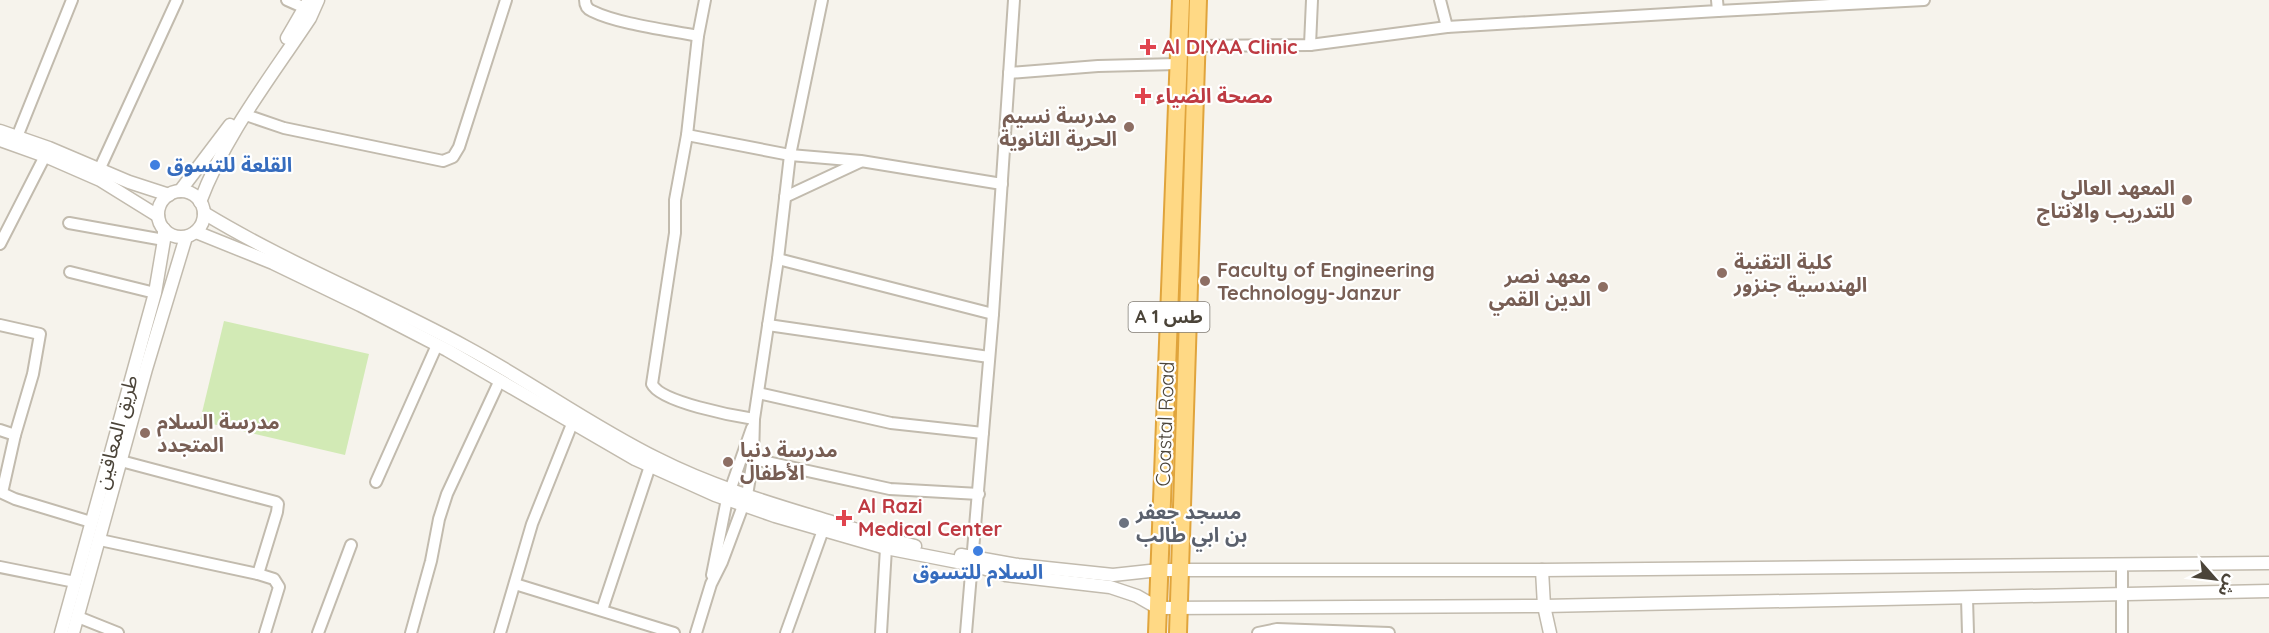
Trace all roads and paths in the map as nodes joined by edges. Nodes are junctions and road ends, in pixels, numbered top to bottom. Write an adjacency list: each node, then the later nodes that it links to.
1 (72, 0): 26 (street)
2 (177, 0): 31 (street)
3 (287, 0): 15 (street)
4 (318, 0): 23 (street)
5 (506, 0): 23 (street)
6 (585, 0): 18 (street)
7 (705, 0): 18 (street)
8 (822, 0): 28 (street)
9 (1014, 0): 22 (street)
10 (1181, 0): 21 (highway, Coastal Road / A 1 طس)
11 (1198, 0): 20 (highway, Coastal Road / A 1 طس)
12 (1312, 0): 19 (street)
13 (1440, 0): 17 (street)
14 (1924, 0): 16 (street)
15 (307, 4): 33 (street)
16 (1718, 5): 17 (street)
17 (1447, 27): 19 (street)
18 (698, 36): 25 (street)
19 (1310, 45): 20 (street)
20 (1197, 46): 75 (highway, Coastal Road / A 1 طس)
21 (1177, 64): 22 (street); 73 (highway, Coastal Road / A 1 طس)
22 (1009, 73): 32 (street)
23 (246, 115): 35 (street)
24 (0, 131): 26 (street)
25 (687, 135): 28 (street); 51 (street)
26 (17, 137): 31 (street)
27 (0, 140): 29 (street)
28 (789, 155): 30 (street); 34 (street)
29 (45, 156): 36 (street); 40 (street)
30 (861, 161): 32 (street); 34 (street)
31 (100, 168): 33 (street)
32 (1002, 184): 44 (street)
33 (174, 193): 35 (street); 36 (street)
34 (785, 197): 41 (street)
35 (202, 207): 39 (street); 60 (street)
36 (158, 216): 38 (street)
37 (69, 223): 38 (street)
38 (164, 234): 39 (street); 43 (street, طريق المعاقين)
39 (191, 234): 47 (street); 57 (street, طريق المعاقين)
40 (0, 244)
41 (778, 259): 44 (street); 46 (street)
42 (70, 272): 43 (street)
43 (155, 293): 64 (street, طريق المعاقين)
44 (993, 314): 48 (street)
45 (0, 325): 55 (street)
46 (768, 325): 48 (street); 50 (street)
47 (437, 345): 49 (street); 59 (street)
48 (989, 357): 54 (street)
49 (500, 380): 52 (street); 94 (street)
50 (758, 393): 51 (street); 54 (street)
51 (754, 421): 56 (street); 60 (street)
52 (572, 424): 58 (street); 78 (street)
53 (0, 430): 55 (street)
54 (983, 433): 61 (street)
55 (15, 435): 62 (street)
56 (753, 459): 61 (street); 63 (street)
57 (121, 461): 66 (street, طريق المعاقين); 76 (street)
58 (650, 466): 60 (street); 85 (street)
59 (376, 482)
60 (729, 494): 63 (street); 79 (street)
61 (978, 494): 69 (street)
62 (1, 496): 64 (street)
63 (745, 500): 65 (street); 69 (street); 79 (street)
64 (91, 522): 77 (street, طريق المعاقين)
65 (823, 530): 68 (street); 98 (street)
66 (100, 540): 76 (street); 87 (street, طريق المعاقين)
67 (351, 544): 93 (street)
68 (886, 548): 69 (street); 99 (street)
69 (973, 561): 73 (street); 84 (street); 100 (street)
70 (2269, 563): 71 (street)
71 (2122, 566): 74 (street); 81 (street)
72 (0, 567): 77 (street)
73 (1160, 570): 75 (street); 84 (highway, Coastal Road / A 1 طس)
74 (1542, 570): 75 (street); 83 (street)
75 (1180, 571): 86 (highway, Coastal Road / A 1 طس)
76 (258, 574): 92 (street)
77 (75, 582): 89 (street, طريق المعاقين)
78 (515, 584): 85 (street); 95 (street)
79 (711, 584): 97 (street)
80 (2269, 591): 81 (street)
81 (2121, 595): 82 (street); 108 (street)
82 (1967, 598): 83 (street); 107 (street)
83 (1544, 606): 86 (street); 106 (street)
84 (1158, 608): 86 (street); 101 (highway, Coastal Road / A 1 طس)
85 (602, 610): 96 (street)
86 (1179, 610): 102 (highway, Coastal Road / A 1 طس)
87 (78, 617): 90 (street, طريق المعاقين); 91 (street)
88 (1304, 632): 103 (street); 104 (street)
89 (61, 633)
90 (73, 633)
91 (118, 633)
92 (265, 633)
93 (318, 633)
94 (411, 633)
95 (500, 633)
96 (674, 633)
97 (696, 633)
98 (786, 633)
99 (881, 633)
100 (966, 633)
101 (1156, 633)
102 (1178, 633)
103 (1258, 633)
104 (1373, 633): 105 (street)
105 (1389, 633)
106 (1550, 633)
107 (1968, 633)
108 (2122, 633)

